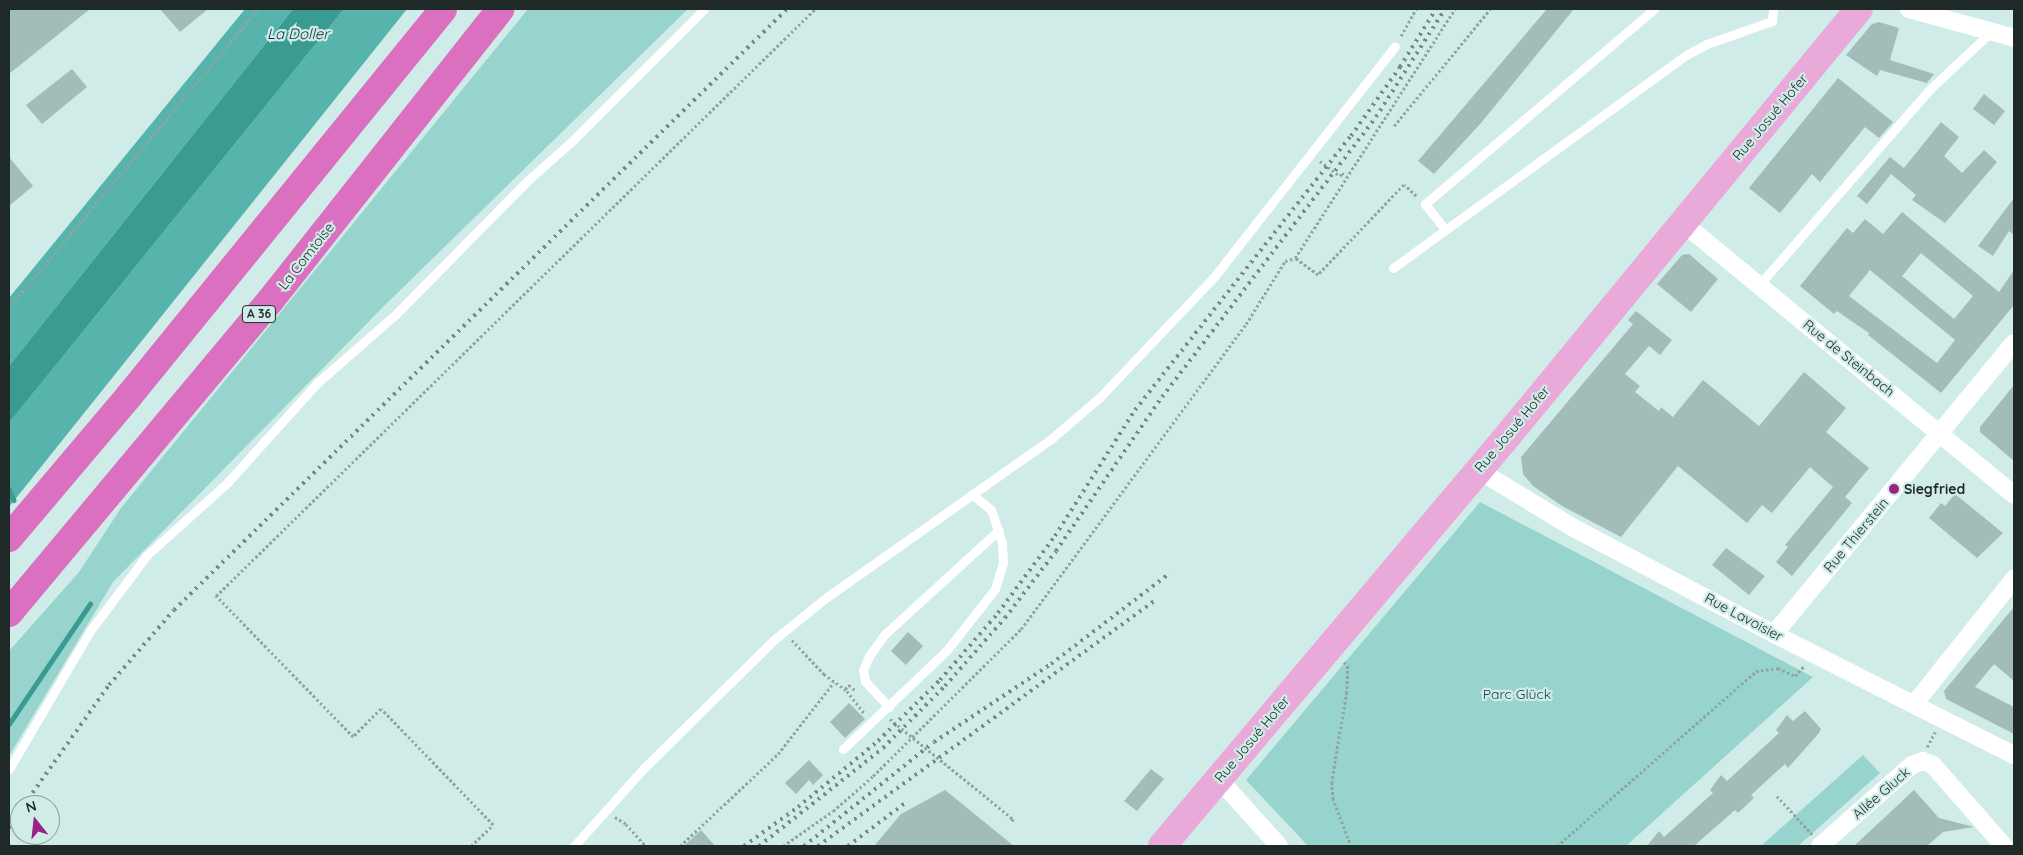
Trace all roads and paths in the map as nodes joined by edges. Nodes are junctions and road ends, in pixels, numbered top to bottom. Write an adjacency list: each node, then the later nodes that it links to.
1 (258, 9): 25 (path)
2 (443, 9): 32 (highway)
3 (501, 9): 34 (highway, La Comtoise / A 36)
4 (704, 9): 49 (lane)
5 (814, 9): 54 (path)
6 (1416, 9): 15 (path)
7 (1455, 9): 18 (path)
8 (1490, 9): 16 (path)
9 (1654, 9): 19 (lane)
10 (1773, 9): 21 (lane)
11 (1860, 9): 20 (main road, Rue Josué Hofer)
12 (1909, 9): 13 (street)
13 (1991, 32): 14 (street); 24 (lane)
14 (2014, 38)
15 (1396, 46): 17 (lane)
16 (1394, 126)
17 (1314, 151): 18 (path); 29 (lane)
18 (1346, 177): 22 (path)
19 (1425, 204): 21 (lane); 22 (path)
20 (1683, 222): 24 (street, Rue de Steinbach); 28 (main road, Rue Josué Hofer)
21 (1445, 229): 23 (lane)
22 (1294, 258): 58 (path)
23 (1393, 268)
24 (1759, 285): 27 (street, Rue de Steinbach)
25 (9, 308)
26 (2014, 343): 27 (street, Rue Thierstein)
27 (1940, 433): 30 (street, Rue de Steinbach); 36 (street, Rue Thierstein)
28 (1478, 470): 36 (street, Rue Lavoisier); 50 (main road, Rue Josué Hofer)
29 (972, 494): 31 (lane); 35 (lane)
30 (2014, 495)
31 (999, 530): 43 (lane); 43 (lane)
32 (9, 538)
33 (2014, 578): 42 (street)
34 (9, 613)
35 (785, 630): 39 (path); 52 (lane)
36 (1774, 634): 37 (street, Rue Lavoisier)
37 (1812, 652): 42 (street, Rue Lavoisier); 62 (path)
38 (1337, 656): 61 (path)
39 (834, 682): 41 (path); 57 (path)
40 (851, 686): 41 (path)
41 (846, 690): 45 (path)
42 (1915, 703): 44 (street, Rue Lavoisier)
43 (887, 711): 45 (lane); 53 (path)
44 (1945, 717): 47 (street, Rue Lavoisier); 48 (path)
45 (871, 723): 46 (lane)
46 (843, 749)
47 (2014, 755)
48 (1923, 761): 63 (street, Allée Gluck); 64 (street, Allée Gluck)
49 (9, 769)
50 (1218, 778): 59 (main road, Rue Josué Hofer); 60 (street)
51 (1777, 796): 63 (path)
52 (604, 812): 55 (lane); 56 (path)
53 (1012, 824)
54 (471, 846)
55 (574, 846)
56 (646, 846)
57 (680, 846)
58 (782, 846)
59 (1162, 846)
60 (1279, 846)
61 (1351, 846)
62 (1557, 846)
63 (1821, 846)
64 (2004, 846)

